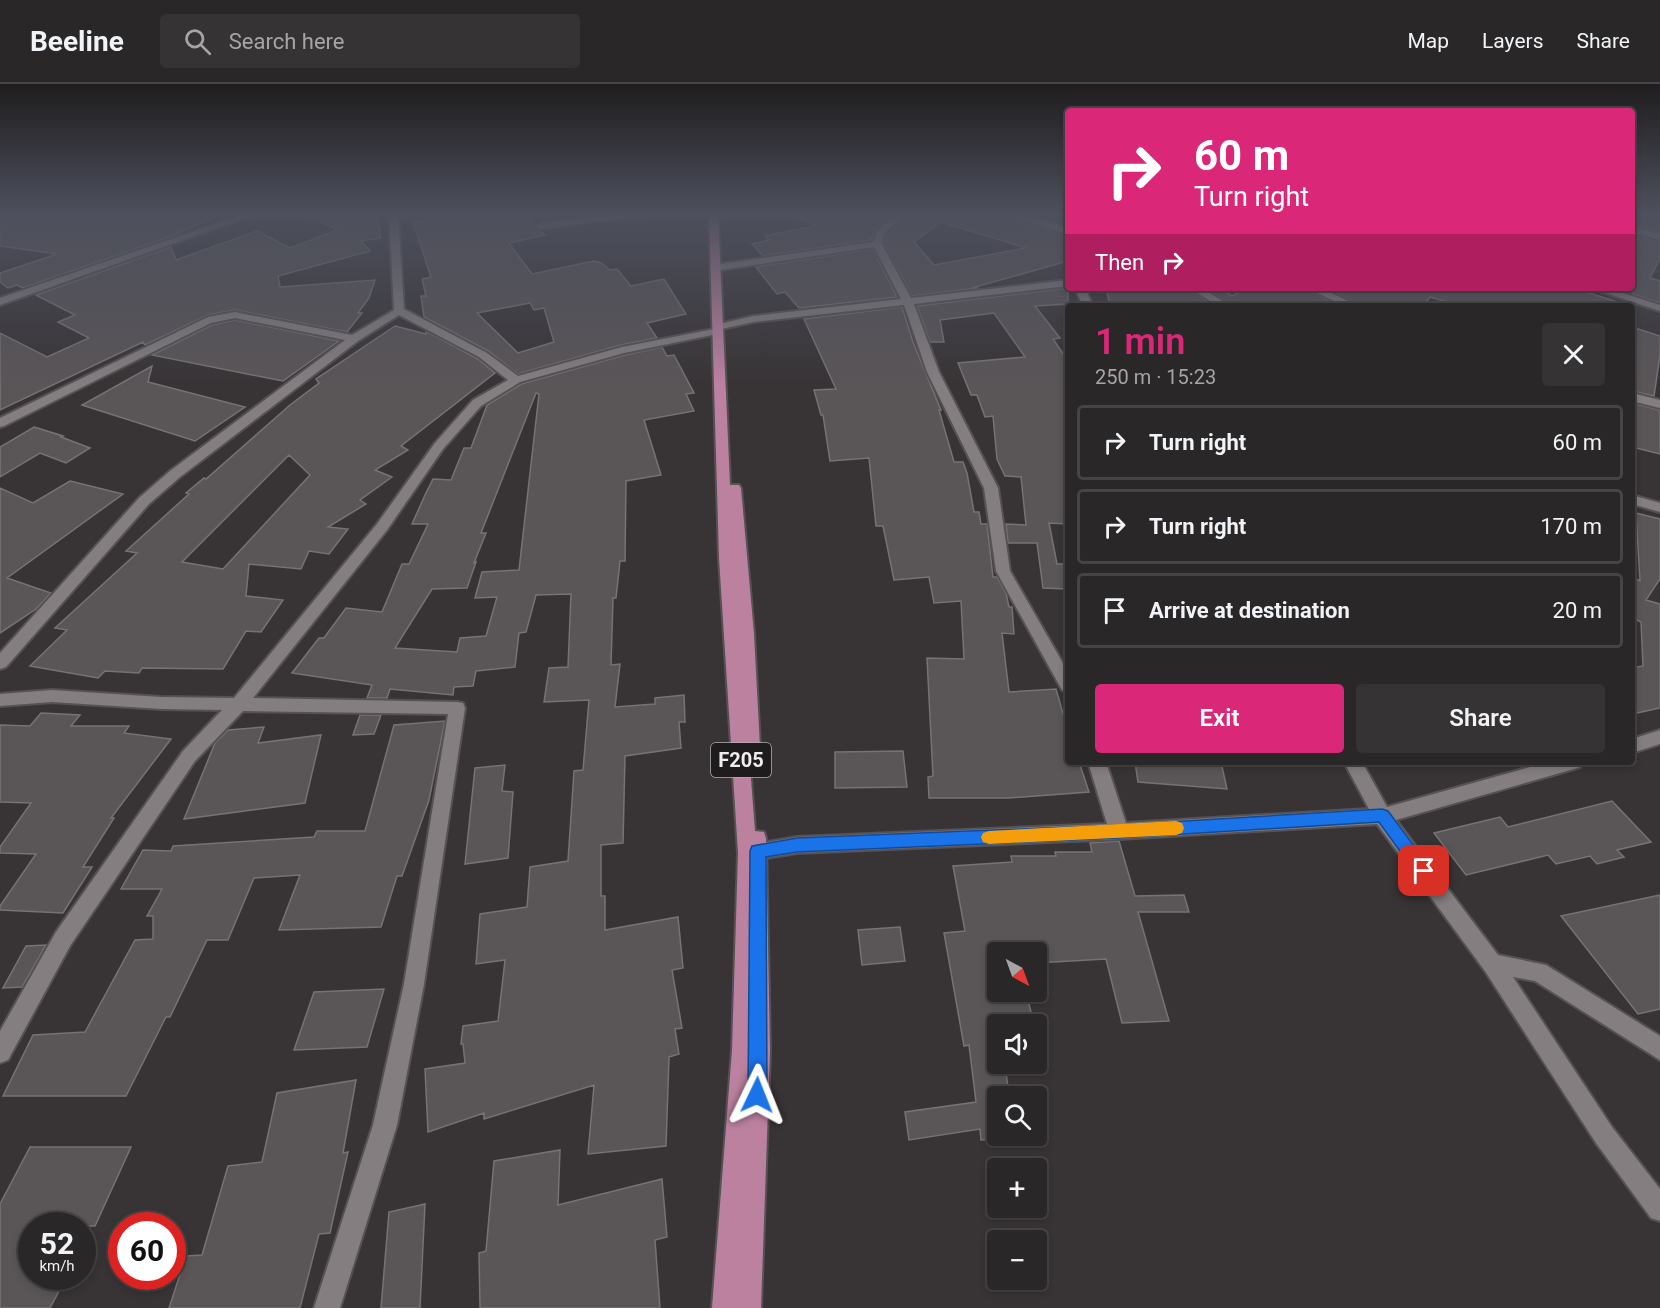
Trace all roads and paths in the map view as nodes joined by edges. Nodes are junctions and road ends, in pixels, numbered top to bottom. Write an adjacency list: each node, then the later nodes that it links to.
1 (91, 270): 11 (street)
2 (396, 270): 15 (street)
3 (717, 270): 16 (main road, F205)
4 (721, 270): 16 (main road, F205)
5 (891, 270): 10 (street)
6 (1065, 283): 10 (street)
7 (1200, 291): 12 (street)
8 (1318, 291): 13 (street)
9 (1606, 291): 14 (street)
10 (907, 300): 16 (street); 26 (street)
11 (0, 302)
12 (1220, 303)
13 (1347, 303)
14 (1660, 308)
15 (399, 311): 17 (street); 18 (street)
16 (721, 328): 18 (street); 22 (main road, F205)
17 (354, 339): 21 (street); 25 (street)
18 (516, 380): 28 (street)
19 (1635, 398): 20 (street)
20 (1660, 404)
21 (0, 423)
22 (729, 489): 36 (main road, F205); 42 (main road, F205)
23 (1635, 500): 24 (street)
24 (1660, 508)
25 (0, 663)
26 (1065, 681)
27 (0, 700): 28 (street)
28 (239, 704): 39 (street); 41 (street)
29 (1660, 737): 30 (street)
30 (1635, 745)
31 (1098, 765): 35 (street)
32 (1355, 765): 34 (street)
33 (1563, 765): 34 (street)
34 (1382, 816): 35 (street); 37 (street)
35 (1119, 831): 36 (street)
36 (758, 851): 43 (main road, F205)
37 (1492, 964): 38 (street); 40 (street)
38 (1660, 1049)
39 (0, 1052)
40 (1660, 1209)
41 (327, 1308)
42 (725, 1308)
43 (748, 1308)

